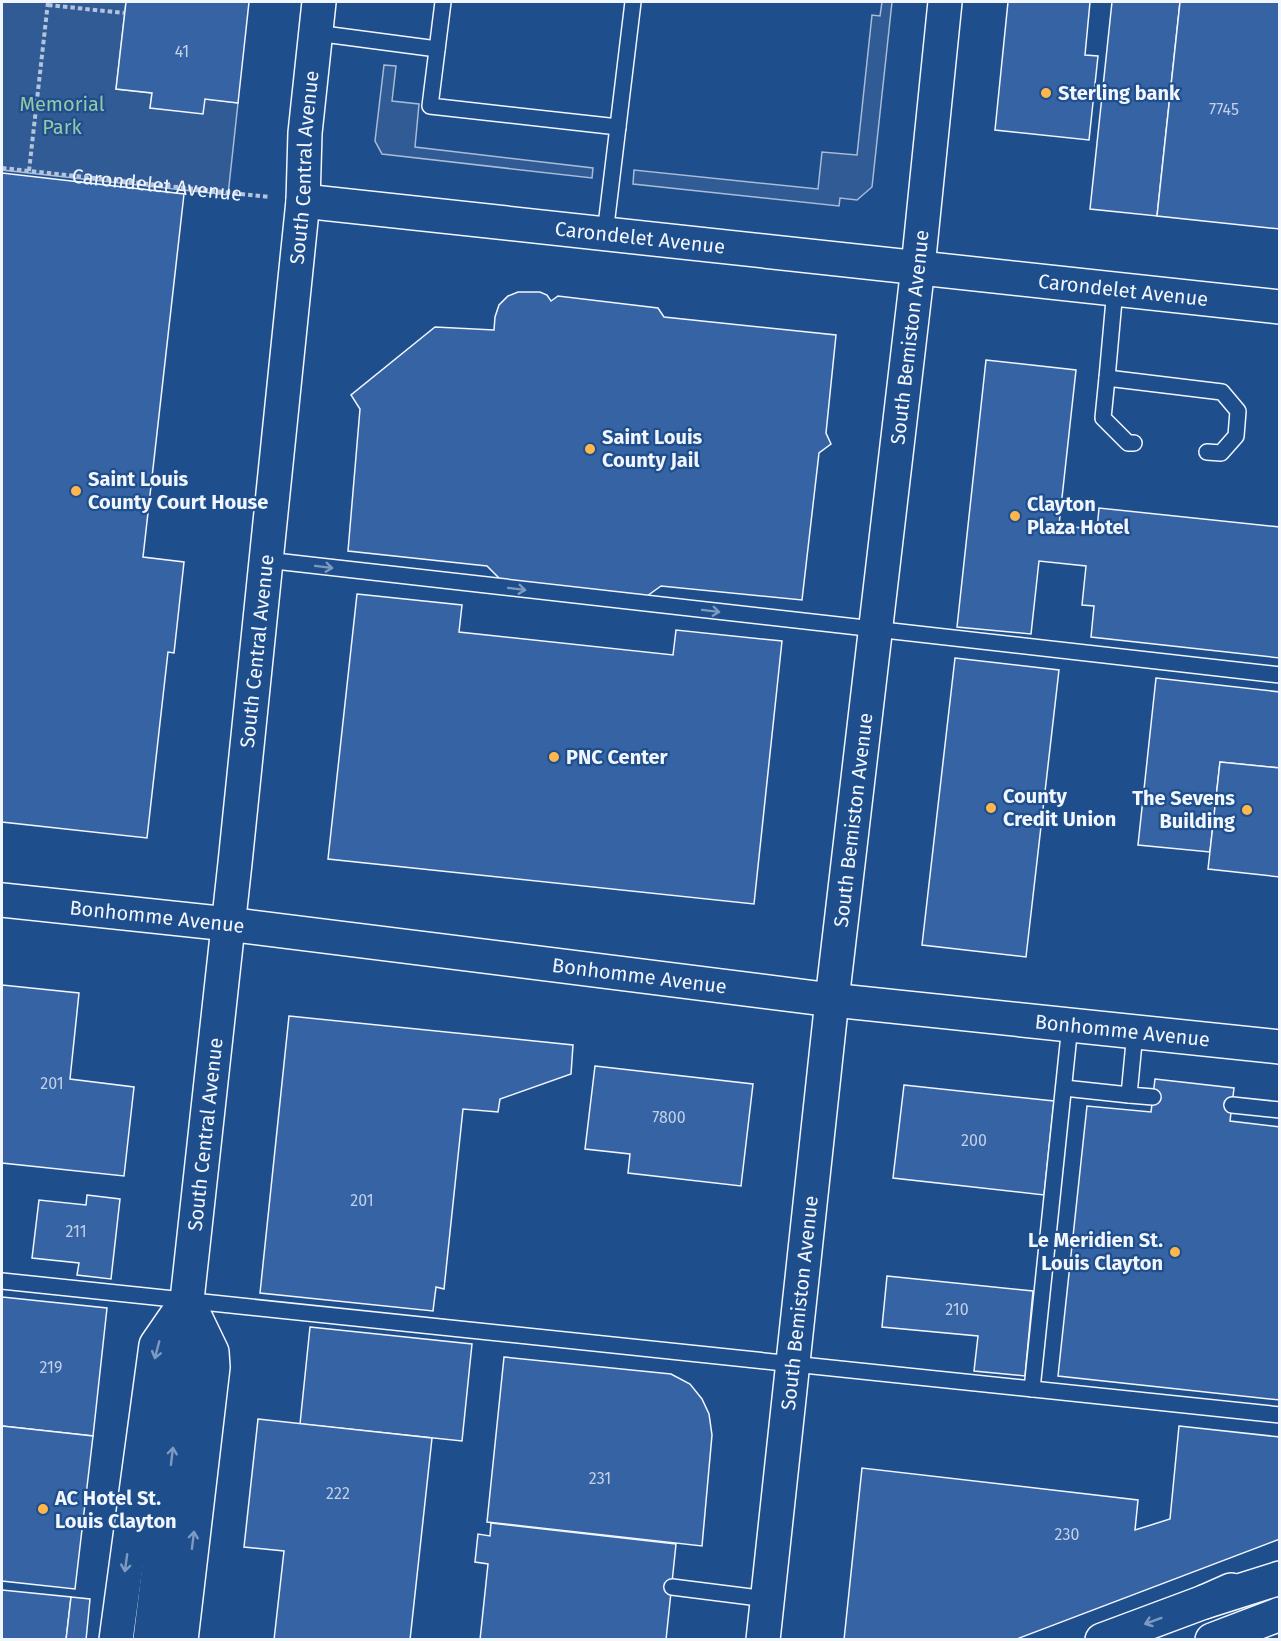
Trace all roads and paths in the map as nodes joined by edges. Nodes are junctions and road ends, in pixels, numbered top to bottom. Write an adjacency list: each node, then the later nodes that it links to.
1 (319, 2): 7 (main road, South Central Avenue)
2 (442, 2): 8 (lane)
3 (633, 2): 9 (lane)
4 (945, 2): 14 (main road, South Bemiston Avenue)
5 (47, 3): 6 (path); 11 (path)
6 (124, 13)
7 (316, 33): 8 (lane); 12 (main road, South Central Avenue)
8 (437, 49): 9 (lane)
9 (618, 127): 13 (lane)
10 (2, 168): 11 (path, Carondelet Avenue)
11 (29, 171): 12 (path, Carondelet Avenue)
12 (303, 201): 13 (main road, Carondelet Avenue); 20 (main road, South Central Avenue)
13 (605, 234): 14 (main road, Carondelet Avenue)
14 (918, 267): 15 (main road, Carondelet Avenue); 21 (main road, South Bemiston Avenue)
15 (1115, 289): 16 (main road, Carondelet Avenue); 17 (lane)
16 (1280, 306)
17 (1107, 378): 18 (lane); 19 (lane)
18 (1134, 443)
19 (1207, 452)
20 (266, 560): 21 (lane, one-way to 21); 24 (main road, South Central Avenue)
21 (875, 630): 22 (lane); 25 (main road, South Bemiston Avenue)
22 (1280, 675)
23 (2, 900): 24 (main road, Bonhomme Avenue)
24 (228, 924): 25 (main road, Bonhomme Avenue); 35 (main road, South Central Avenue)
25 (832, 1000): 26 (main road, Bonhomme Avenue); 36 (main road, South Bemiston Avenue)
26 (1070, 1025): 27 (main road, Bonhomme Avenue); 29 (lane)
27 (1135, 1032): 28 (main road, Bonhomme Avenue); 30 (lane)
28 (1280, 1047)
29 (1064, 1088): 30 (lane); 37 (lane)
30 (1129, 1095): 31 (lane)
31 (1153, 1097)
32 (1232, 1105): 33 (lane)
33 (1280, 1110)
34 (2, 1281): 35 (lane)
35 (187, 1300): 36 (lane); 45 (main road, South Central Avenue, one-way to 45); 46 (main road, one-way to 35); 47 (main road, one-way to 35)
36 (793, 1364): 37 (lane); 42 (main road, South Bemiston Avenue)
37 (1032, 1389): 38 (lane)
38 (1280, 1415)
39 (1280, 1569): 43 (main road)
40 (1280, 1578): 43 (main road)
41 (672, 1587): 42 (lane)
42 (767, 1599): 48 (main road, South Bemiston Avenue)
43 (1204, 1602): 49 (main road, one-way to 49)
44 (1280, 1614): 50 (main road)
45 (116, 1640)
46 (150, 1640)
47 (182, 1640)
48 (763, 1640)
49 (1102, 1640)
50 (1212, 1640)

